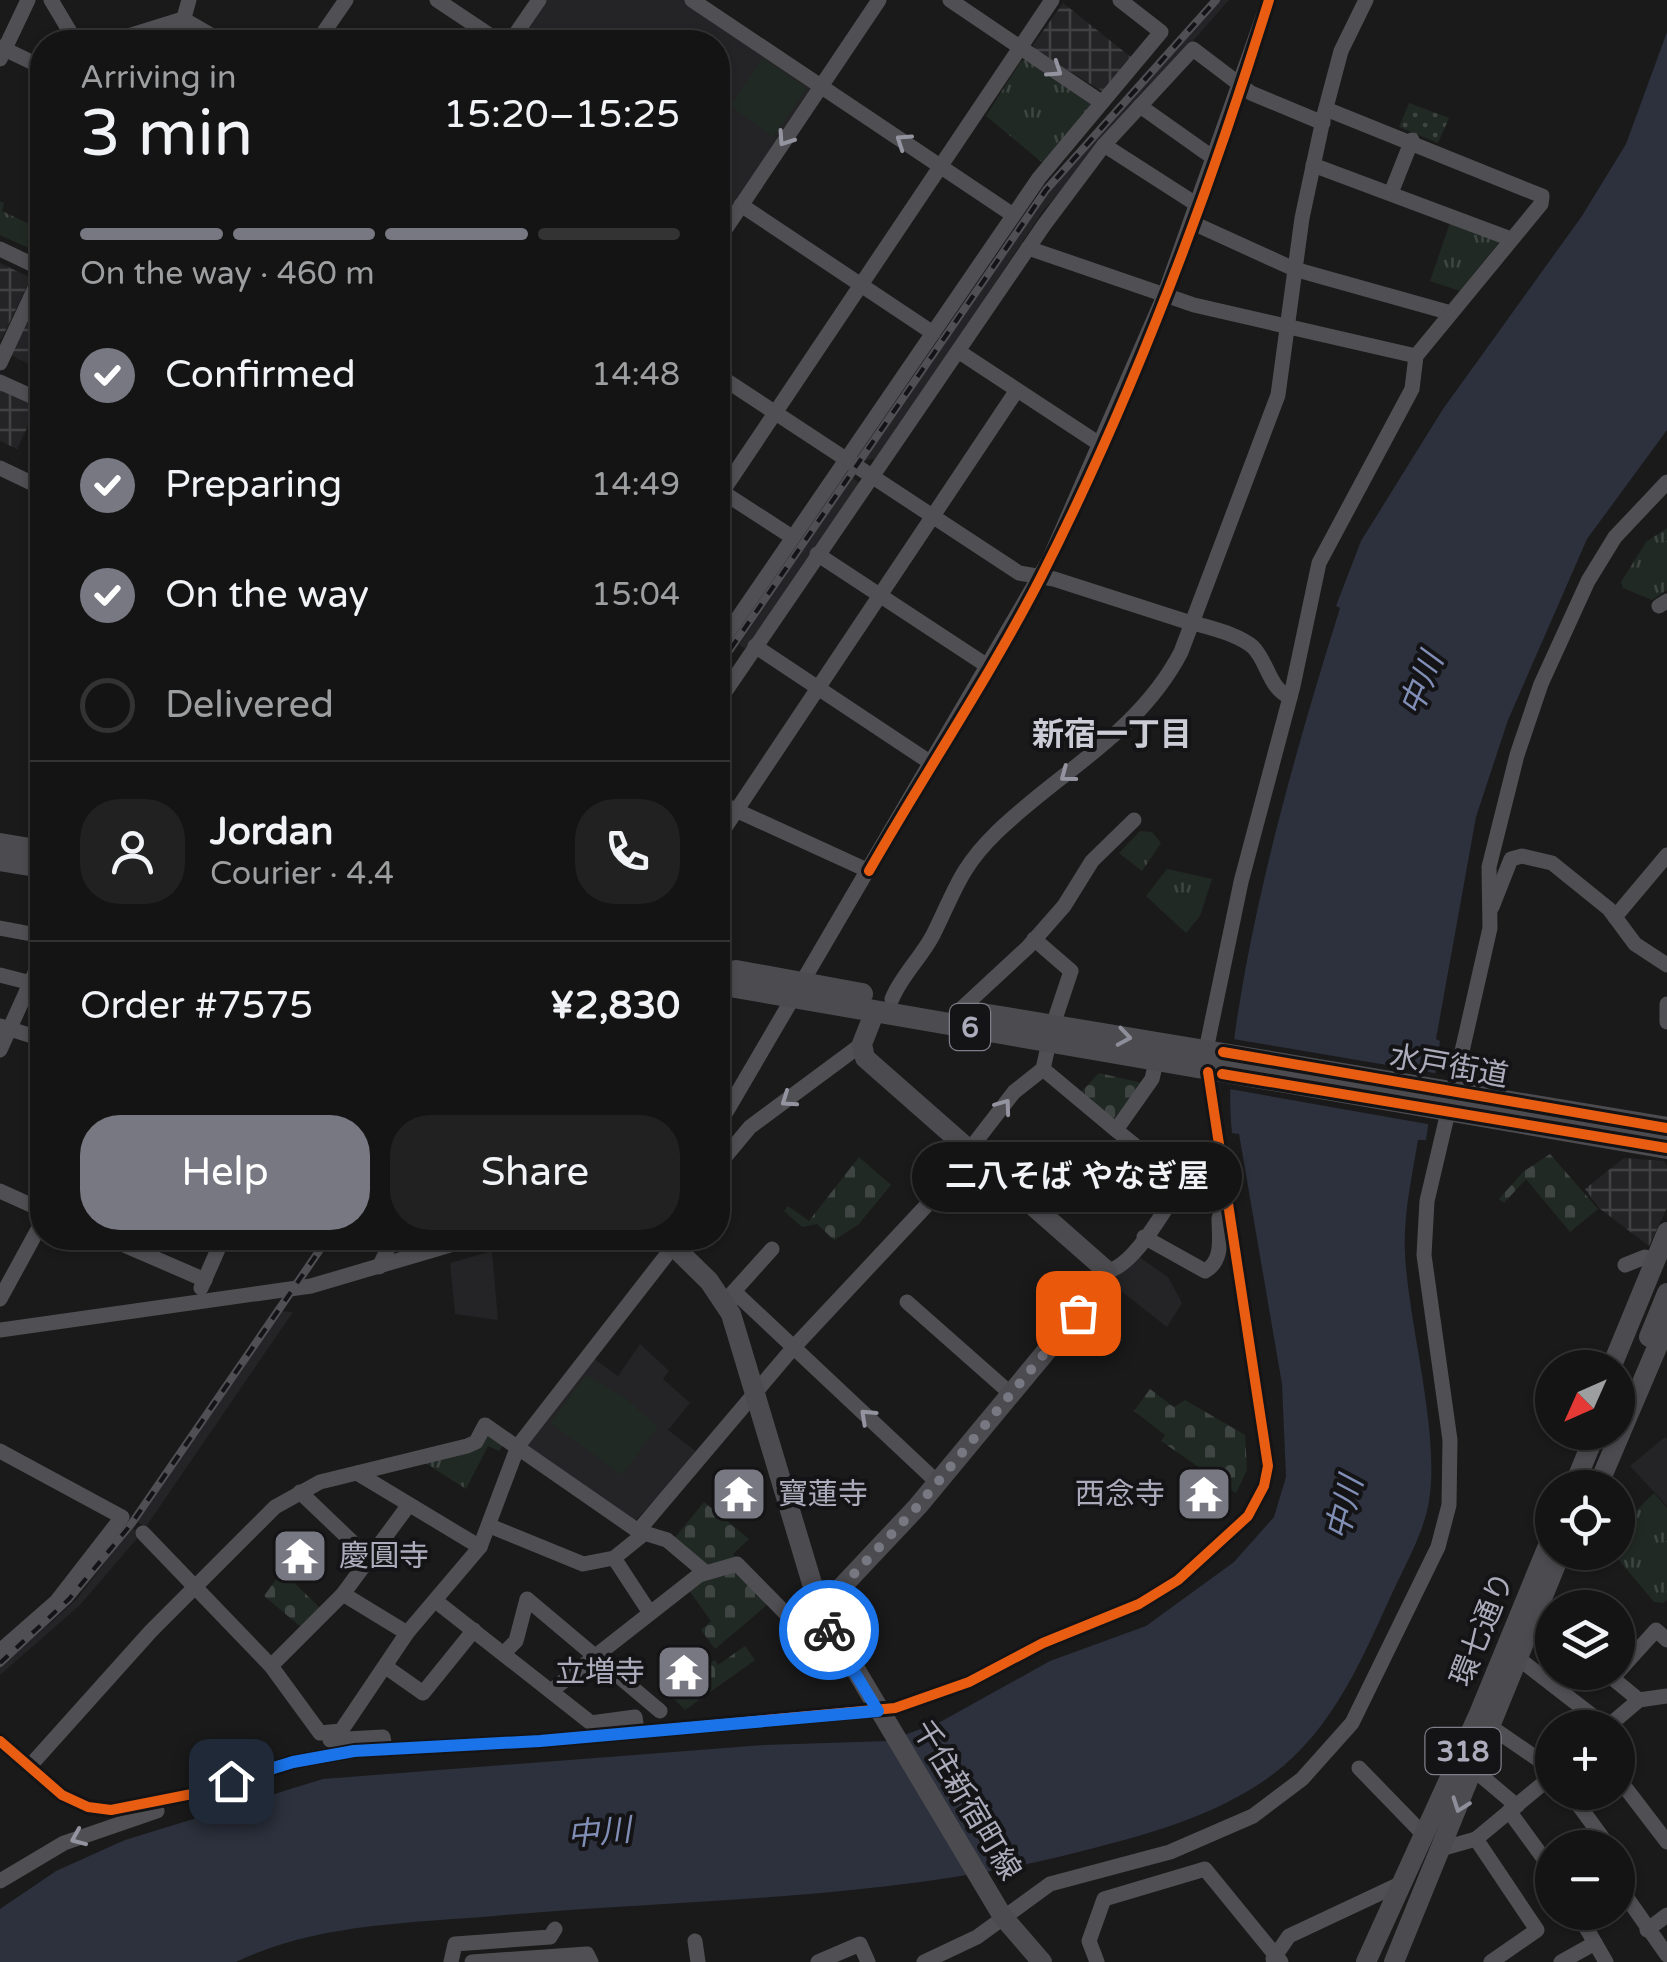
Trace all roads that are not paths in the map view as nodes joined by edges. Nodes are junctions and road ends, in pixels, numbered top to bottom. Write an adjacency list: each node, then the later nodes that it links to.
1 (28, 0): 23 (street)
2 (51, 0): 15 (street)
3 (189, 0): 14 (street)
4 (346, 0): 19 (street)
5 (437, 0): 20 (street)
6 (539, 0): 21 (street)
7 (879, 0): 25 (street)
8 (950, 0): 22 (street)
9 (1052, 0): 22 (street)
10 (1120, 0): 27 (street)
11 (1269, 0): 26 (street)
12 (1366, 0): 29 (street)
13 (700, 2): 25 (street)
14 (182, 18): 16 (street); 17 (street); 18 (street)
15 (69, 30)
16 (146, 30)
17 (180, 30)
18 (202, 30)
19 (326, 30)
20 (482, 30)
21 (518, 30)
22 (1020, 47): 27 (street, one-way to 27); 34 (street)
23 (2, 51): 24 (street)
24 (30, 62)
25 (821, 86): 34 (street, one-way to 25); 36 (street, one-way to 36)
26 (1241, 86): 28 (street); 29 (street); 32 (street)
27 (1101, 102): 38 (street)
28 (1140, 106): 31 (street); 32 (street)
29 (1324, 116): 30 (street); 33 (street)
30 (1412, 140): 35 (street); 42 (street)
31 (1104, 145): 37 (street); 41 (street)
32 (1215, 159): 37 (street)
33 (1314, 165): 35 (street); 47 (street)
34 (940, 166): 38 (street); 48 (street)
35 (1391, 193): 42 (street)
36 (741, 204): 39 (street); 48 (street)
37 (1198, 206): 40 (street)
38 (1013, 215): 53 (street)
39 (730, 221)
40 (1193, 223): 47 (street); 49 (street)
41 (1044, 224): 43 (street); 45 (street)
42 (1511, 239): 51 (street)
43 (1028, 248): 45 (street); 54 (street)
44 (0, 249): 46 (street)
45 (1052, 255): 49 (street)
46 (30, 265)
47 (1294, 269): 51 (street); 52 (street)
48 (860, 285): 53 (street); 61 (street)
49 (1164, 296): 52 (street); 62 (street)
50 (30, 298): 56 (street)
51 (1451, 314): 55 (street)
52 (1288, 326): 55 (street); 76 (street)
53 (933, 333): 63 (street)
54 (958, 351): 59 (street); 66 (street)
55 (1416, 356): 81 (street)
56 (0, 364)
57 (0, 382): 60 (street)
58 (730, 384): 61 (street)
59 (1018, 390): 62 (street); 70 (street)
60 (30, 396)
61 (774, 414): 63 (street); 65 (street)
62 (1101, 445): 73 (street)
63 (844, 461): 66 (street); 71 (street)
64 (0, 468): 67 (street)
65 (730, 477)
66 (870, 478): 70 (street); 72 (street)
67 (30, 482)
68 (1667, 482): 93 (street)
69 (730, 500): 71 (street)
70 (931, 517): 73 (street); 74 (street)
71 (792, 537): 75 (street)
72 (817, 554): 74 (street); 77 (street)
73 (1040, 578): 76 (street); 78 (street)
74 (878, 596): 78 (street); 80 (street)
75 (730, 617)
76 (1194, 623): 81 (street); 106 (street, one-way to 106)
77 (755, 646): 79 (street); 80 (street)
78 (989, 667): 82 (street)
79 (730, 684)
80 (818, 688): 82 (street); 84 (street)
81 (1290, 697): 115 (street)
82 (932, 762): 92 (street)
83 (730, 807): 84 (street)
84 (736, 810): 85 (street); 92 (street)
85 (730, 819)
86 (1134, 820): 97 (street)
87 (0, 844): 88 (highway)
88 (30, 849)
89 (1667, 855): 94 (street)
90 (0, 860): 91 (highway)
91 (30, 865)
92 (868, 871): 104 (street)
93 (1489, 916): 94 (street); 117 (street)
94 (1615, 917): 98 (street)
95 (0, 928): 96 (street)
96 (30, 934)
97 (1034, 938): 107 (street); 110 (street)
98 (1667, 965)
99 (730, 971): 104 (highway, 水戸街道 / 6)
100 (0, 975): 101 (street)
101 (30, 983)
102 (30, 985): 109 (street)
103 (730, 985): 104 (highway, 水戸街道 / 6)
104 (798, 991): 106 (highway, 水戸街道 / 6); 118 (street)
105 (1667, 1004): 108 (street)
106 (884, 1005): 107 (highway, 水戸街道 / 6); 110 (highway, 水戸街道 / 6); 112 (main road)
107 (960, 1010): 110 (highway, 水戸街道 / 6)
108 (1667, 1022)
109 (5, 1028): 111 (street); 113 (street)
110 (1051, 1034): 114 (highway, 水戸街道 / 6); 115 (highway, 水戸街道 / 6, one-way to 115); 116 (street)
111 (30, 1035)
112 (862, 1044): 122 (main road); 123 (street, one-way to 123)
113 (0, 1050)
114 (1156, 1062): 115 (highway, 水戸街道 / 6); 120 (street)
115 (1215, 1062): 117 (highway, 水戸街道 / 6); 126 (street)
116 (1042, 1069): 120 (street); 122 (street, one-way to 116)
117 (1445, 1101): 119 (highway, 水戸街道 / 6); 121 (highway, 水戸街道 / 6); 216 (street)
118 (730, 1106)
119 (1667, 1128)
120 (1116, 1130): 128 (street)
121 (1667, 1148)
122 (973, 1149): 140 (main road); 149 (street)
123 (730, 1150)
124 (0, 1192): 125 (street)
125 (30, 1205)
126 (1229, 1216): 128 (street); 193 (street)
127 (1667, 1232): 137 (main road)
128 (1144, 1236): 140 (street)
129 (30, 1244): 143 (street)
130 (152, 1250): 141 (street)
131 (218, 1250): 141 (street)
132 (386, 1250): 139 (street)
133 (434, 1250): 139 (street)
134 (662, 1250): 155 (street)
135 (676, 1250): 145 (main road, 千住新宿町線)
136 (772, 1250): 145 (street)
137 (1661, 1261): 138 (street); 150 (main road); 151 (main road)
138 (1625, 1265)
139 (378, 1267): 144 (street)
140 (1106, 1271): 154 (main road)
141 (204, 1280): 144 (street)
142 (1667, 1292): 152 (main road)
143 (0, 1299)
144 (204, 1302): 148 (street)
145 (725, 1302): 149 (street); 153 (main road, 千住新宿町線)
146 (907, 1302): 154 (street)
147 (1667, 1324): 157 (main road)
148 (0, 1330)
149 (793, 1348): 153 (street); 159 (street, one-way to 149)
150 (1619, 1350)
151 (1629, 1350)
152 (1635, 1372)
153 (756, 1391): 164 (street); 173 (main road, 千住新宿町線)
154 (1010, 1393): 159 (main road)
155 (518, 1446): 158 (street); 162 (street); 164 (street)
156 (0, 1451): 179 (street)
157 (1606, 1470)
158 (357, 1473): 160 (street); 161 (street)
159 (938, 1482): 173 (main road)
160 (300, 1492): 166 (street); 170 (street)
161 (408, 1506): 165 (street); 166 (street)
162 (490, 1526): 165 (street); 167 (street)
163 (143, 1532): 170 (street)
164 (641, 1532): 167 (street); 169 (street)
165 (480, 1547): 172 (street)
166 (369, 1558): 171 (street)
167 (614, 1558): 174 (street)
168 (1541, 1570): 207 (main road, 環七通り / 318)
169 (705, 1572): 173 (street); 174 (street)
170 (196, 1584): 184 (street); 200 (street)
171 (344, 1594): 176 (street); 184 (street)
172 (437, 1602): 175 (street); 176 (street)
173 (820, 1610): 193 (main road, 千住新宿町線)
174 (650, 1613): 182 (street)
175 (474, 1630): 181 (street); 185 (street)
176 (408, 1633): 185 (street)
177 (1535, 1636): 183 (main road, 環七通り / 318)
178 (1667, 1640): 180 (street)
179 (0, 1651)
180 (1635, 1651)
181 (504, 1653): 182 (street); 187 (street)
182 (595, 1656): 187 (street); 192 (street)
183 (1518, 1658): 190 (street); 194 (main road, 環七通り / 318)
184 (271, 1666): 196 (street)
185 (386, 1667): 196 (street)
186 (1629, 1690): 189 (street)
187 (551, 1691): 195 (street)
188 (1667, 1696): 189 (street)
189 (1639, 1700): 191 (street)
190 (1585, 1710)
191 (1627, 1710)
192 (660, 1711)
193 (880, 1715): 195 (street); 216 (main road, 千住新宿町線)
194 (1491, 1726): 199 (street); 202 (main road, 環七通り / 318)
195 (636, 1730): 198 (street)
196 (328, 1732): 198 (street)
197 (0, 1742): 200 (street)
198 (386, 1749): 204 (street)
199 (1535, 1760)
200 (30, 1767): 204 (street)
201 (1359, 1768): 207 (street)
202 (1473, 1769): 206 (street); 211 (main road, 環七通り / 318, one-way to 211)
203 (1535, 1788): 206 (street)
204 (202, 1792): 212 (street, one-way to 212)
205 (1635, 1800): 209 (street)
206 (1513, 1808): 208 (street); 210 (street)
207 (1425, 1836): 213 (main road, 環七通り / 318)
208 (1476, 1839): 211 (street); 222 (street)
209 (1667, 1842)
210 (1535, 1843)
211 (1444, 1848): 235 (main road, 環七通り / 318)
212 (0, 1882)
213 (1404, 1882): 224 (street); 234 (main road, 環七通り / 318)
214 (1635, 1911): 219 (street)
215 (1667, 1915): 219 (street)
216 (1003, 1917): 231 (street); 232 (main road, 千住新宿町線)
217 (555, 1929): 225 (street)
218 (1587, 1930): 221 (street)
219 (1647, 1930): 223 (street)
220 (695, 1941): 228 (street)
221 (1595, 1943): 237 (street); 238 (street)
222 (1519, 1955): 236 (street)
223 (1667, 1955)
224 (1276, 1959): 233 (street)
225 (451, 1962)
226 (472, 1962): 227 (street)
227 (590, 1962)
228 (698, 1962)
229 (818, 1962): 230 (street)
230 (868, 1962)
231 (924, 1962)
232 (1042, 1962)
233 (1097, 1962)
234 (1366, 1962)
235 (1394, 1962)
236 (1491, 1962)
237 (1560, 1962)
238 (1606, 1962)

